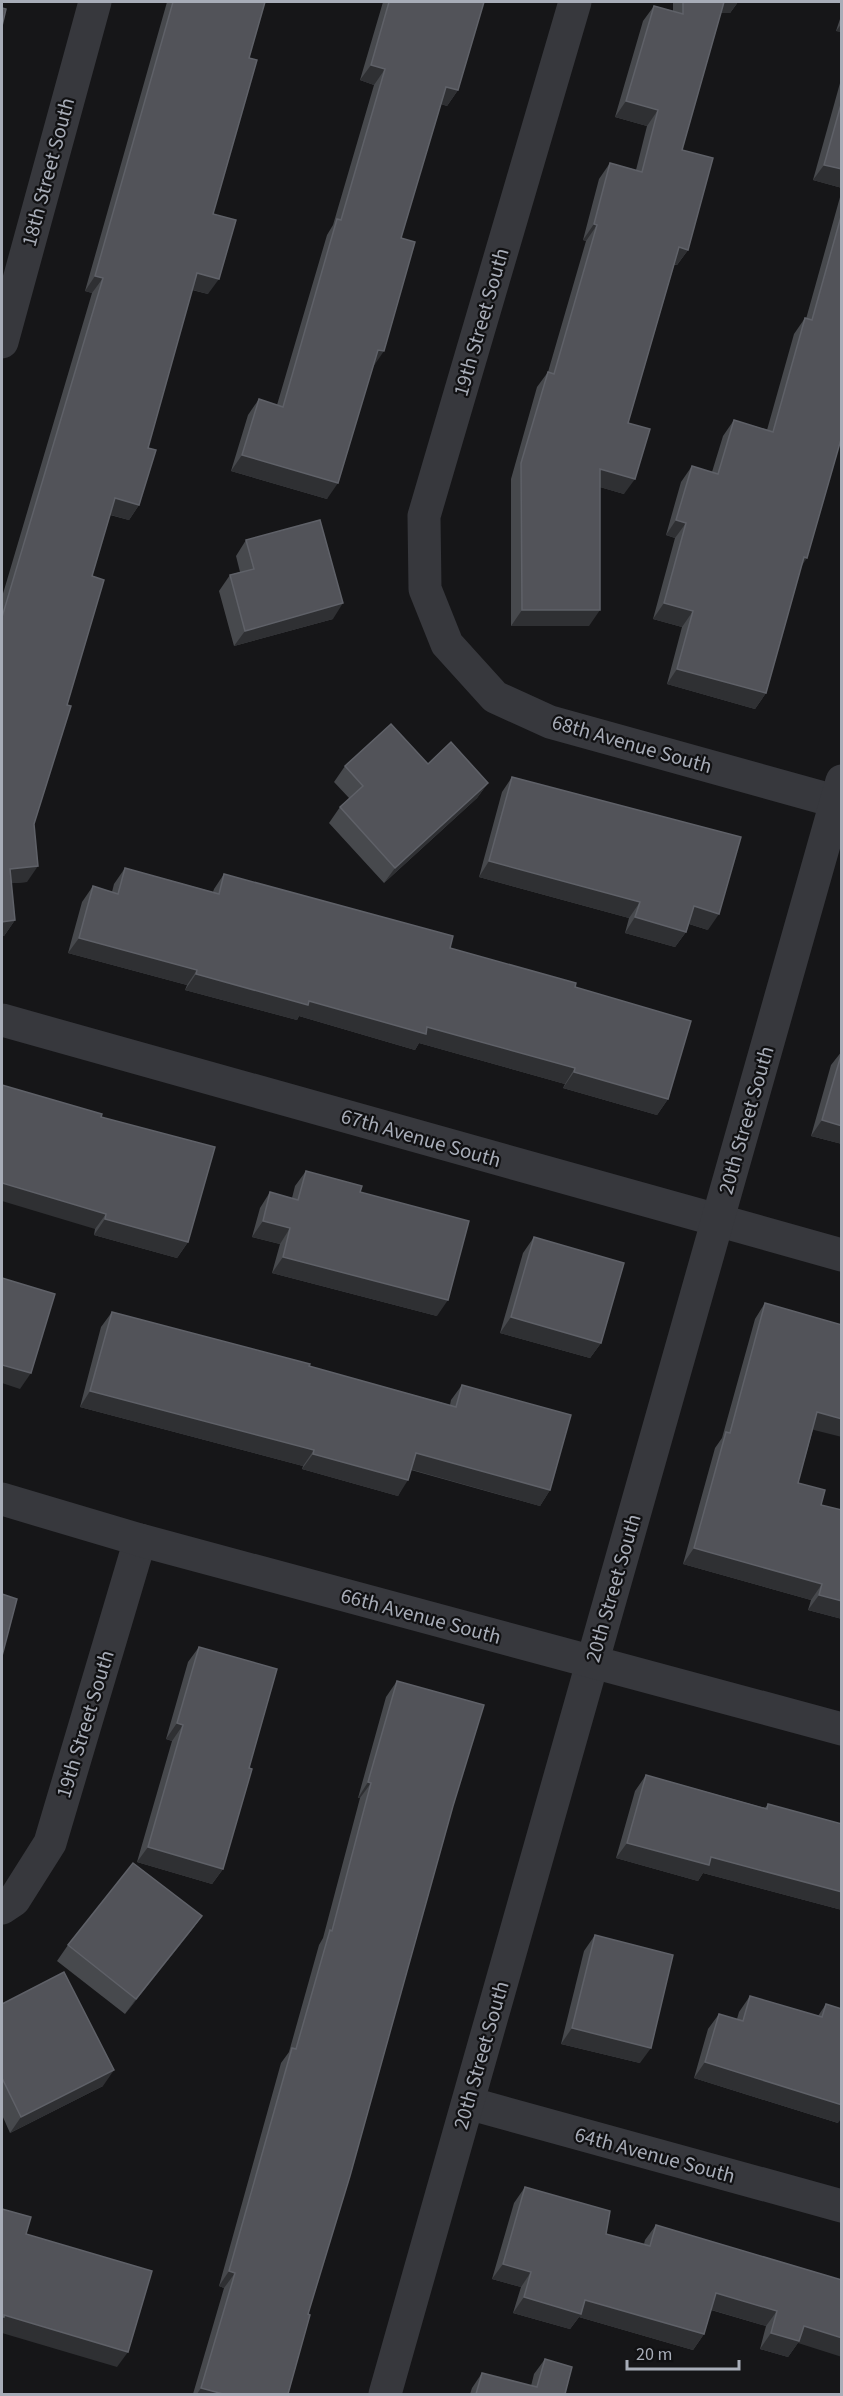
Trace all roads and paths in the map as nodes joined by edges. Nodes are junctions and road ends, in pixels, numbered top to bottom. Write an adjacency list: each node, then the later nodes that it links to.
1 (95, 2): 3 (street, 18th Street South)
2 (575, 2): 4 (street, 19th Street South)
3 (2, 342)
4 (447, 644): 5 (street, 68th Avenue South)
5 (840, 795): 7 (street, 20th Street South)
6 (2, 1020): 7 (street, 67th Avenue South)
7 (717, 1221): 8 (street, 67th Avenue South); 11 (street, 20th Street South)
8 (842, 1256)
9 (2, 1499): 10 (street, 66th Avenue South)
10 (140, 1540): 11 (street, 66th Avenue South); 13 (street, 19th Street South)
11 (592, 1662): 12 (street, 66th Avenue South); 14 (street, 20th Street South)
12 (842, 1729)
13 (8, 1904)
14 (468, 2103): 15 (street, 64th Avenue South); 16 (street, 20th Street South)
15 (842, 2206)
16 (385, 2394)

